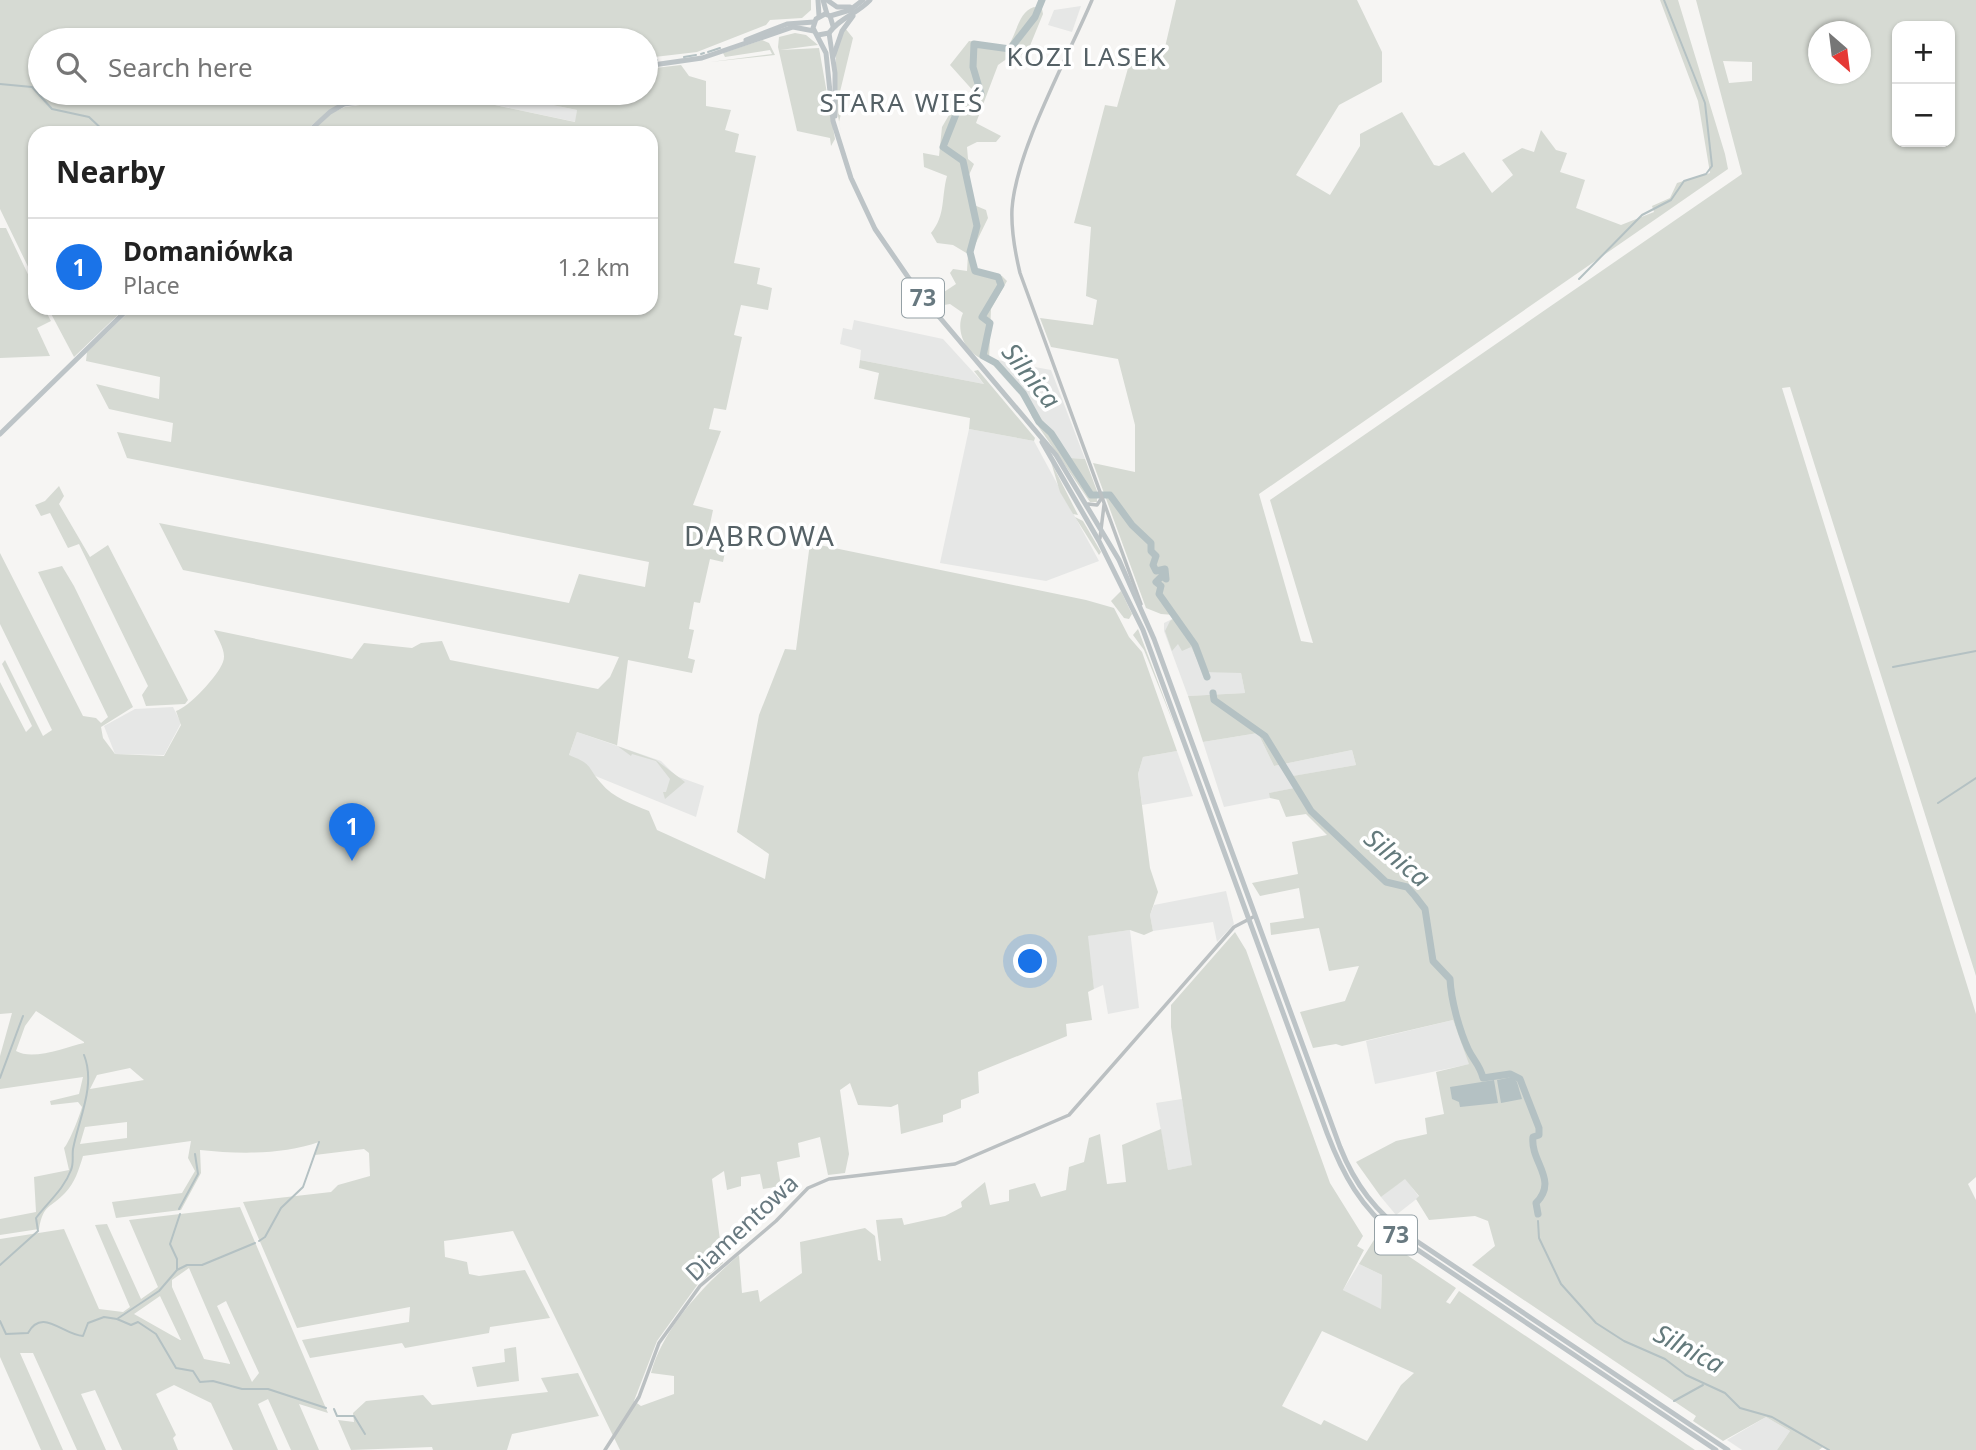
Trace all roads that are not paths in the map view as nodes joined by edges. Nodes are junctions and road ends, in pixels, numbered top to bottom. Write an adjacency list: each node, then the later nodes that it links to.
1 (823, 0): 4 (main road); 6 (main road); 7 (main road, 73)
2 (870, 0): 5 (main road)
3 (1092, 0): 20 (street)
4 (861, 2): 6 (main road)
5 (855, 14): 8 (main road); 12 (main road)
6 (829, 15): 7 (main road); 8 (main road)
7 (816, 19): 9 (main road, 73); 11 (main road)
8 (833, 26): 10 (main road)
9 (816, 33): 10 (main road); 11 (main road); 16 (main road, 73)
10 (829, 33): 12 (main road, 73)
11 (727, 49): 13 (main road)
12 (833, 59): 16 (main road, 73)
13 (658, 65)
14 (346, 105): 15 (main road)
15 (315, 126)
16 (836, 133): 18 (main road, 73)
17 (122, 315): 19 (main road)
18 (1036, 430): 21 (main road, 73); 23 (main road, 73)
19 (0, 434)
20 (1103, 500): 21 (street); 22 (street); 24 (street)
21 (1087, 504): 22 (main road, 73)
22 (1101, 526): 23 (street); 24 (main road, 73)
23 (1100, 541): 25 (main road, 73)
24 (1142, 608): 25 (main road, 73)
25 (1252, 917): 26 (street, Diamentowa); 27 (main road, 73); 28 (main road, 73)
26 (606, 1450)
27 (1716, 1450)
28 (1728, 1450)

